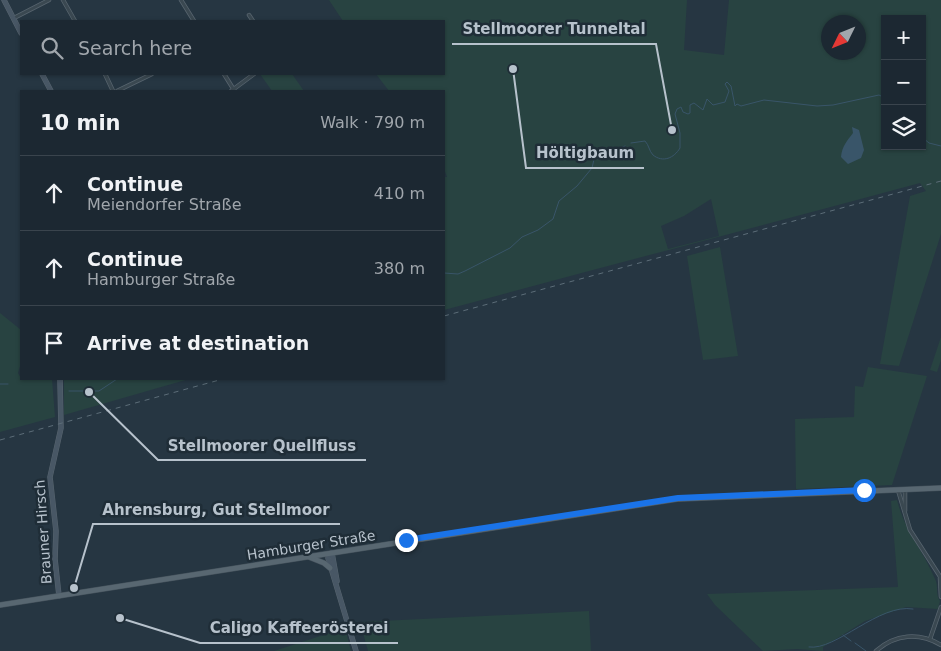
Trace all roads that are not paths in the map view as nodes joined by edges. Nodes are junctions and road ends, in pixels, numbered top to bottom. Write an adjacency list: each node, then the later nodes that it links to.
1 (4, 0): 6 (street)
2 (49, 0): 6 (street)
3 (63, 0): 7 (street)
4 (181, 0): 8 (street)
5 (249, 15): 9 (street)
6 (14, 18): 10 (street)
7 (74, 20)
8 (193, 20)
9 (252, 20)
10 (20, 31)
11 (43, 75): 16 (street)
12 (106, 75): 17 (street)
13 (150, 75): 18 (street)
14 (224, 75): 19 (street)
15 (253, 75): 20 (street)
16 (50, 90)
17 (114, 90)
18 (117, 90)
19 (232, 90)
20 (233, 90)
21 (60, 380): 30 (street, Brauner Hirsch)
22 (941, 488): 23 (main road, Hamburger Straße)
23 (902, 490): 24 (street); 24 (street); 25 (main road, Hamburger Straße)
24 (905, 513): 28 (street)
25 (332, 553): 26 (main road, Hamburger Straße); 27 (street); 29 (street)
26 (308, 556): 27 (main road); 30 (main road, Hamburger Straße)
27 (330, 568): 29 (street)
28 (941, 578): 31 (street)
29 (337, 584): 36 (street)
30 (59, 596): 32 (main road, Hamburger Straße)
31 (941, 597)
32 (0, 605)
33 (941, 607): 34 (street)
34 (930, 639): 35 (street); 37 (street)
35 (941, 645)
36 (356, 651)
37 (876, 651)

